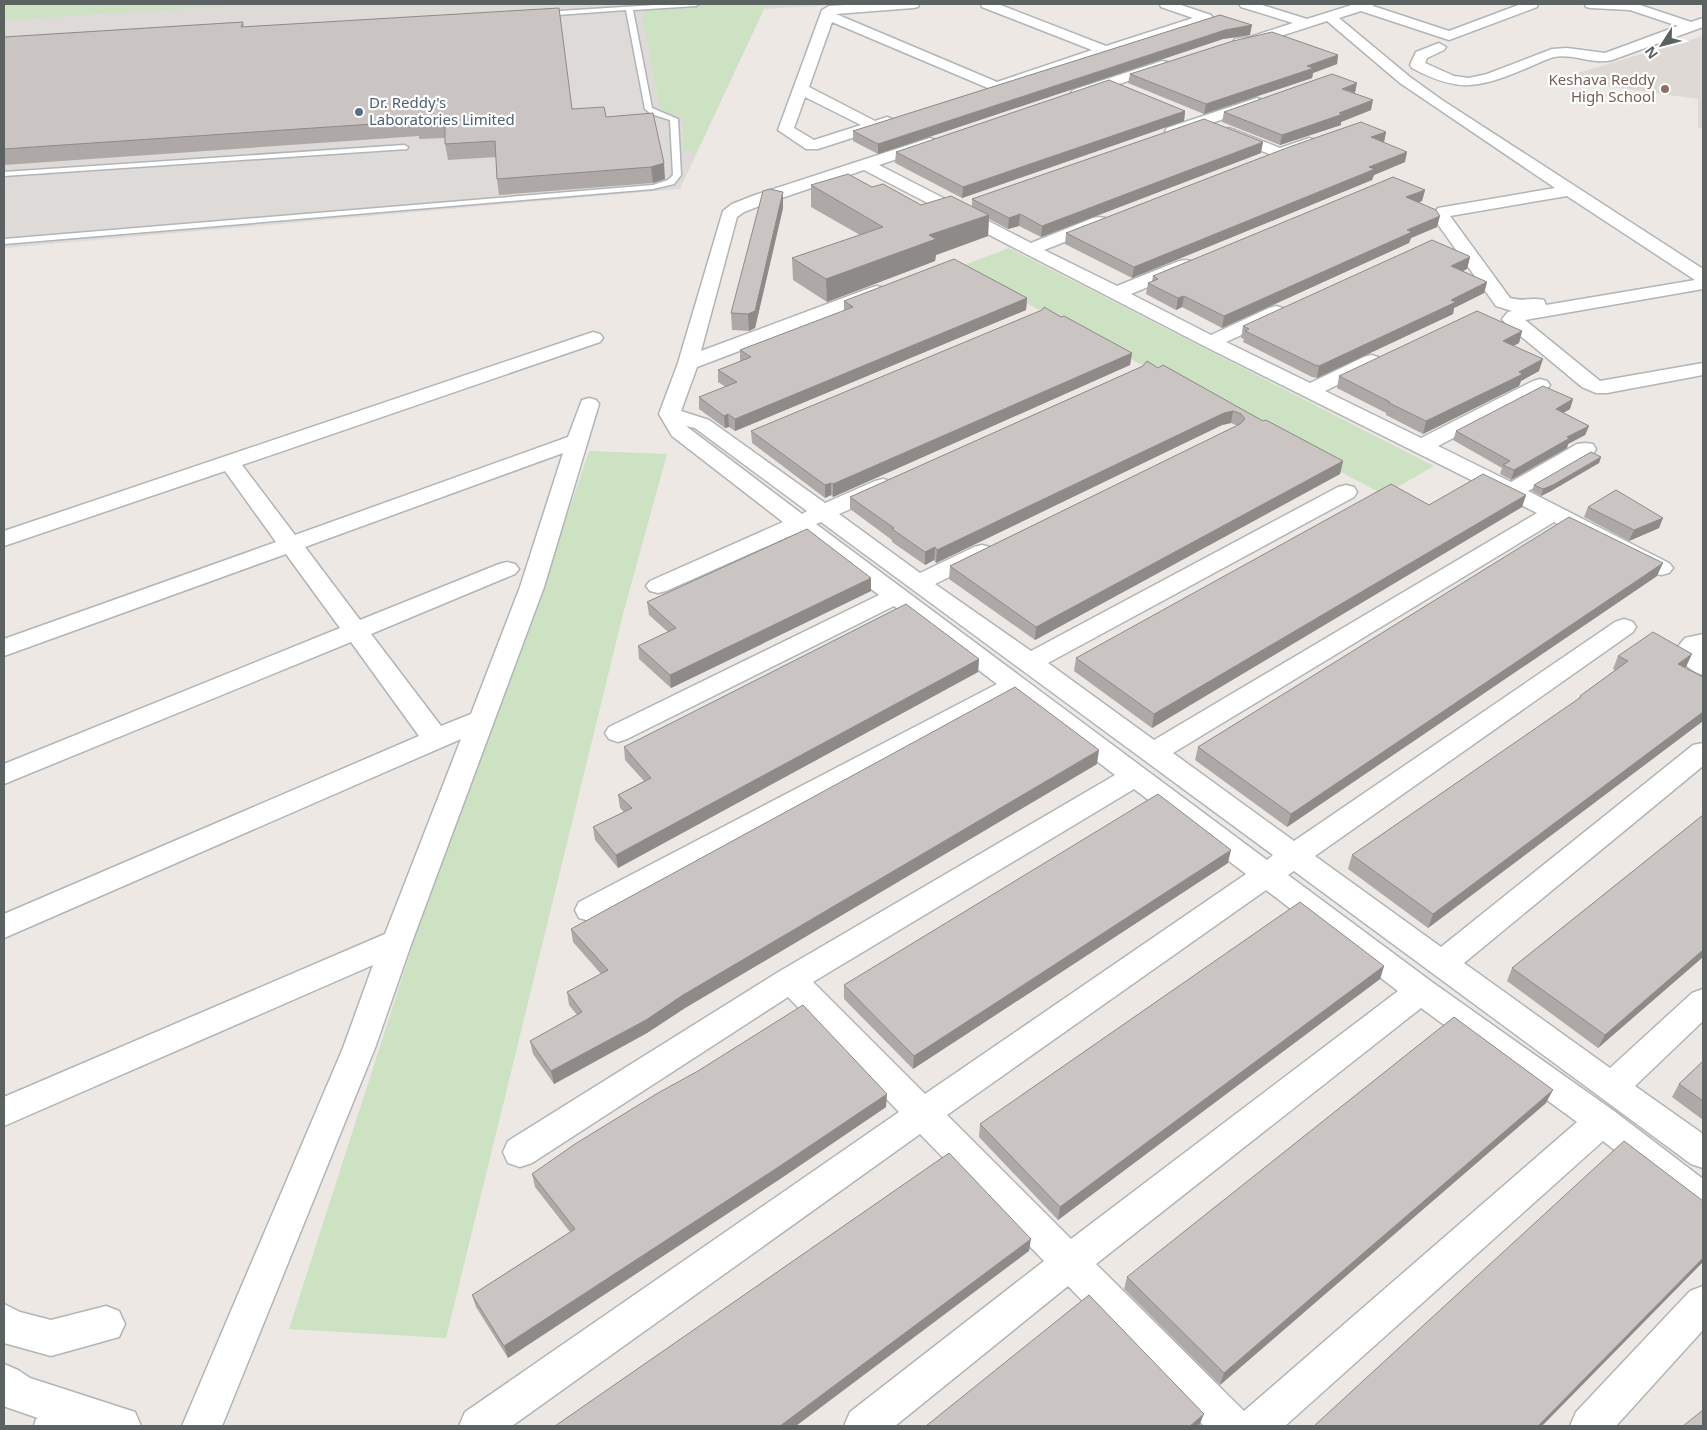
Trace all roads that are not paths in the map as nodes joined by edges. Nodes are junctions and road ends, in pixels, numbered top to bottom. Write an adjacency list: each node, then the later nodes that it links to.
1 (696, 4): 10 (lane)
2 (913, 4): 13 (street)
3 (987, 4): 19 (street)
4 (1166, 4): 19 (street)
5 (1246, 4): 15 (street)
6 (1402, 4): 11 (street)
7 (1532, 4): 11 (street)
8 (1591, 4): 9 (street)
9 (1634, 5): 16 (street)
10 (629, 8): 12 (lane); 40 (lane)
11 (1368, 8): 14 (street)
12 (532, 14)
13 (828, 15): 21 (street); 22 (street)
14 (1329, 16): 15 (street); 38 (street)
15 (1306, 23): 18 (street)
16 (1697, 24): 17 (street)
17 (1439, 47)
18 (1227, 49)
19 (1106, 51): 21 (street)
20 (1176, 66): 25 (street)
21 (995, 87): 23 (street)
22 (801, 89): 29 (street); 29 (street)
23 (977, 93)
24 (1275, 96): 28 (street)
25 (1064, 103)
26 (1184, 114): 28 (street)
27 (902, 117): 29 (street)
28 (1201, 122): 31 (street); 34 (street)
29 (874, 126)
30 (1326, 137): 34 (street)
31 (1155, 138)
32 (942, 144): 36 (street)
33 (404, 146): 37 (lane)
34 (1280, 154): 35 (street)
35 (1262, 160)
36 (872, 167): 41 (street); 54 (street)
37 (4, 174)
38 (1570, 190): 43 (street); 44 (street)
39 (1113, 217): 41 (street)
40 (4, 242)
41 (1030, 249): 48 (street)
42 (1199, 259): 48 (street)
43 (1703, 277)
44 (1660, 282)
45 (1703, 284): 47 (street)
46 (891, 286): 54 (street)
47 (1682, 288): 49 (street); 55 (street)
48 (1117, 293): 52 (street)
49 (1703, 302)
50 (1290, 306): 52 (street)
51 (593, 338): 63 (street)
52 (1211, 342): 57 (street)
53 (1388, 353): 57 (street)
54 (688, 363): 59 (street)
55 (1703, 369)
56 (1540, 386): 61 (street)
57 (1311, 390): 61 (street)
58 (589, 404): 60 (street)
59 (669, 414): 67 (street); 69 (street)
60 (577, 441): 71 (street); 83 (street)
61 (1420, 447): 65 (street)
62 (1585, 450): 65 (street)
63 (229, 462): 70 (street); 71 (street)
64 (897, 479): 67 (street)
65 (1512, 491): 68 (street)
66 (1346, 492): 82 (street)
67 (824, 512): 69 (street); 76 (street)
68 (1552, 514): 73 (street); 87 (street)
69 (798, 522): 75 (street); 76 (street)
70 (4, 539)
71 (291, 544): 78 (street); 80 (street)
72 (998, 544): 76 (street)
73 (1661, 568)
74 (508, 569): 78 (street)
75 (658, 586)
76 (908, 589): 82 (street); 84 (street)
77 (1624, 626): 89 (street)
78 (356, 631): 85 (street); 88 (street)
79 (1703, 642): 81 (street)
80 (4, 648)
81 (1703, 667)
82 (1023, 673): 87 (street); 91 (street)
83 (482, 719): 85 (street); 93 (street)
84 (618, 733)
85 (436, 739): 92 (street)
86 (1703, 752): 94 (street)
87 (1144, 764): 89 (street); 90 (street); 95 (street)
88 (4, 775)
89 (1296, 856): 90 (street); 94 (street)
90 (1267, 875): 96 (street); 100 (street)
91 (590, 910)
92 (4, 927)
93 (397, 942): 99 (street); 112 (street)
94 (1442, 964): 98 (street)
95 (791, 980): 100 (street); 102 (street)
96 (1421, 991): 101 (street); 105 (street)
97 (1703, 1002): 98 (street)
98 (1613, 1086): 103 (street)
99 (4, 1112)
100 (922, 1114): 105 (street); 113 (street)
101 (1602, 1121): 104 (street); 116 (street)
102 (520, 1152)
103 (1703, 1153)
104 (1703, 1199)
105 (1070, 1262): 114 (street); 115 (street)
106 (1703, 1303): 117 (street)
107 (4, 1322): 108 (street)
108 (106, 1324)
109 (4, 1383): 110 (street)
110 (58, 1418): 111 (street)
111 (121, 1426)
112 (202, 1426)
113 (479, 1426)
114 (864, 1426)
115 (1231, 1426)
116 (1256, 1426)
117 (1590, 1426)

